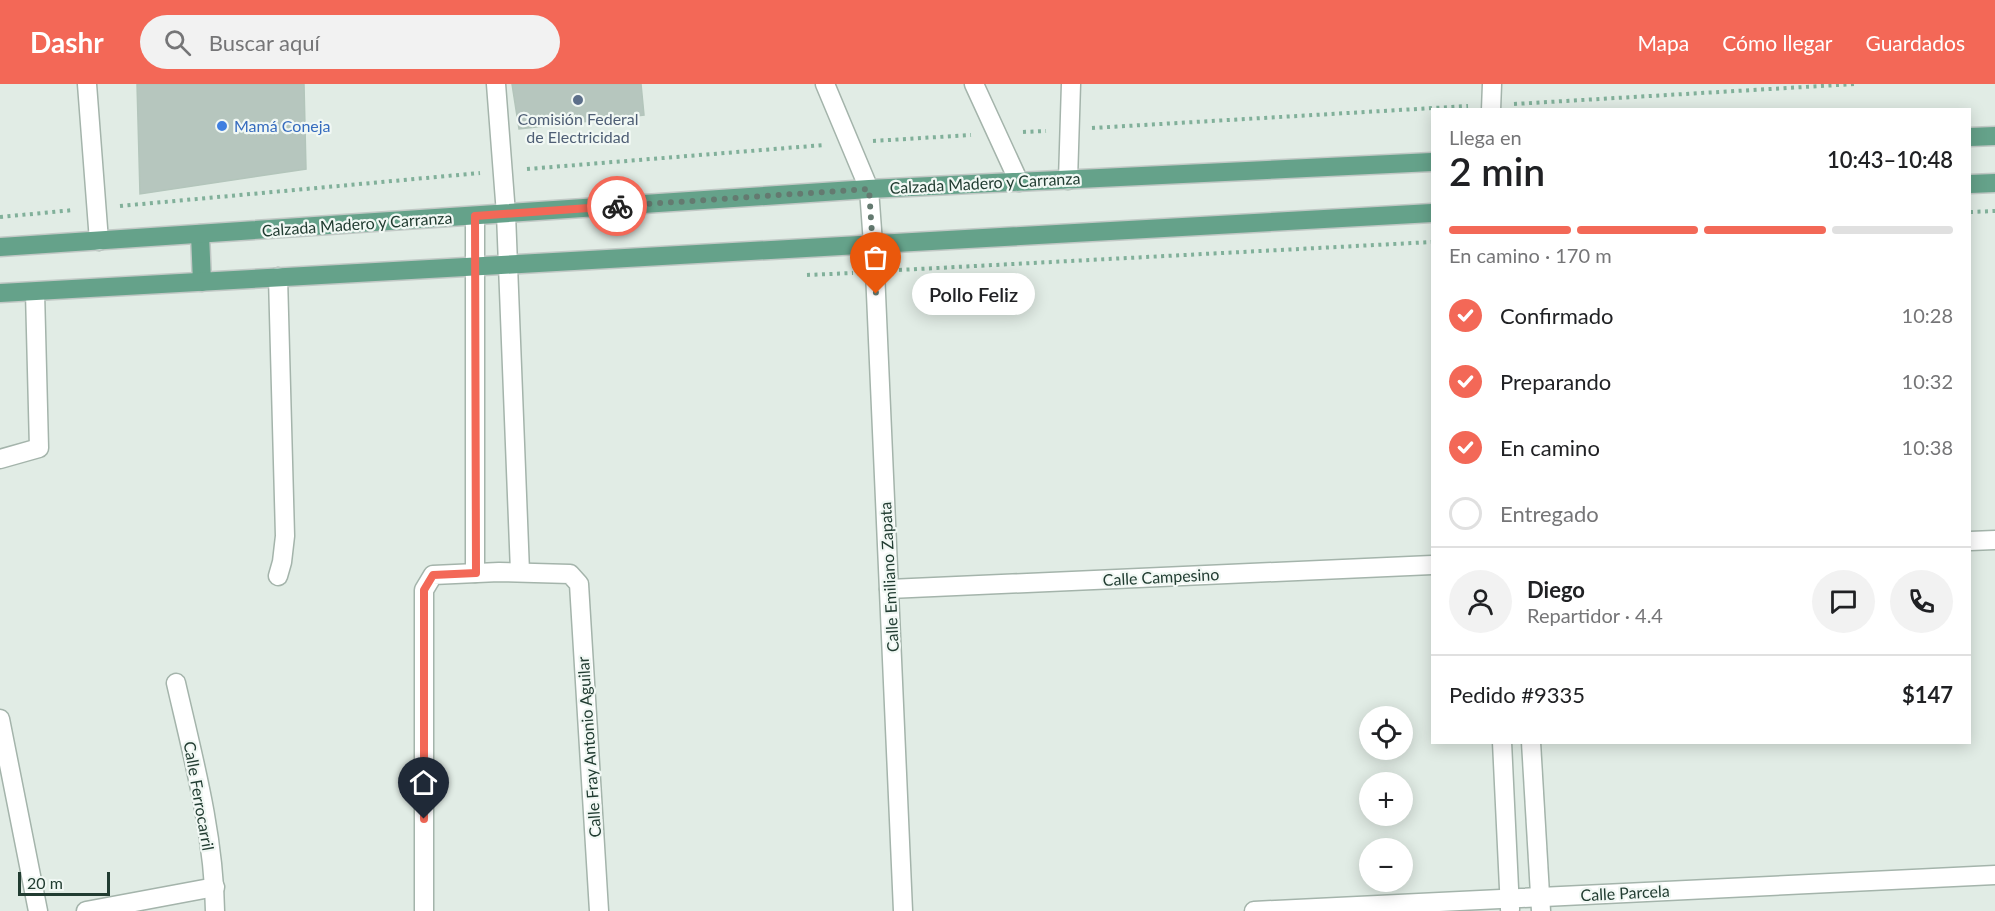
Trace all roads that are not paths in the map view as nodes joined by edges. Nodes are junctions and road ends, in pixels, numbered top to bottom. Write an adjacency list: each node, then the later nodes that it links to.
1 (87, 84): 20 (street)
2 (495, 84): 17 (street)
3 (825, 84): 15 (street, Calle Emiliano Zapata)
4 (974, 84): 12 (street)
5 (1071, 84): 11 (street)
6 (1492, 84): 7 (street)
7 (1491, 107)
8 (1995, 136): 9 (main road)
9 (1971, 137)
10 (1431, 162): 11 (main road, Calzada Madero y Carranza)
11 (1068, 180): 12 (main road, Calzada Madero y Carranza)
12 (1019, 182): 15 (main road, Calzada Madero y Carranza)
13 (1995, 183): 14 (main road)
14 (1971, 184)
15 (869, 189): 17 (main road, Calzada Madero y Carranza); 21 (street, Calle Emiliano Zapata)
16 (1431, 213): 21 (main road)
17 (506, 214): 18 (main road, Calzada Madero y Carranza); 23 (street)
18 (475, 216): 19 (main road, Calzada Madero y Carranza); 24 (street)
19 (200, 234): 20 (main road, Calzada Madero y Carranza); 26 (main road)
20 (99, 241): 22 (main road, Calzada Madero y Carranza)
21 (874, 243): 23 (main road); 36 (street, Calle Emiliano Zapata)
22 (0, 247)
23 (508, 264): 24 (main road); 33 (street)
24 (475, 266): 25 (main road); 34 (street)
25 (278, 278): 26 (main road); 35 (street)
26 (202, 282): 27 (main road)
27 (35, 292): 28 (main road); 29 (street)
28 (0, 293)
29 (0, 459)
30 (1995, 540): 31 (street)
31 (1971, 541)
32 (1431, 565): 36 (street, Calle Campesino)
33 (520, 572): 34 (street); 49 (street, Calle Fray Antonio Aguilar)
34 (476, 573): 48 (street)
35 (278, 576)
36 (890, 590): 50 (street, Calle Emiliano Zapata)
37 (176, 683): 42 (street, Calle Ferrocarril)
38 (0, 719): 45 (street)
39 (1502, 744): 44 (street)
40 (1531, 744): 43 (street)
41 (1995, 875): 43 (street, Calle Parcela)
42 (215, 887): 46 (street); 47 (street, Calle Ferrocarril)
43 (1540, 904): 44 (street, Calle Parcela)
44 (1510, 905): 51 (street, Calle Parcela)
45 (38, 911)
46 (86, 911)
47 (215, 911)
48 (424, 911)
49 (599, 911)
50 (903, 911)
51 (1254, 911)

